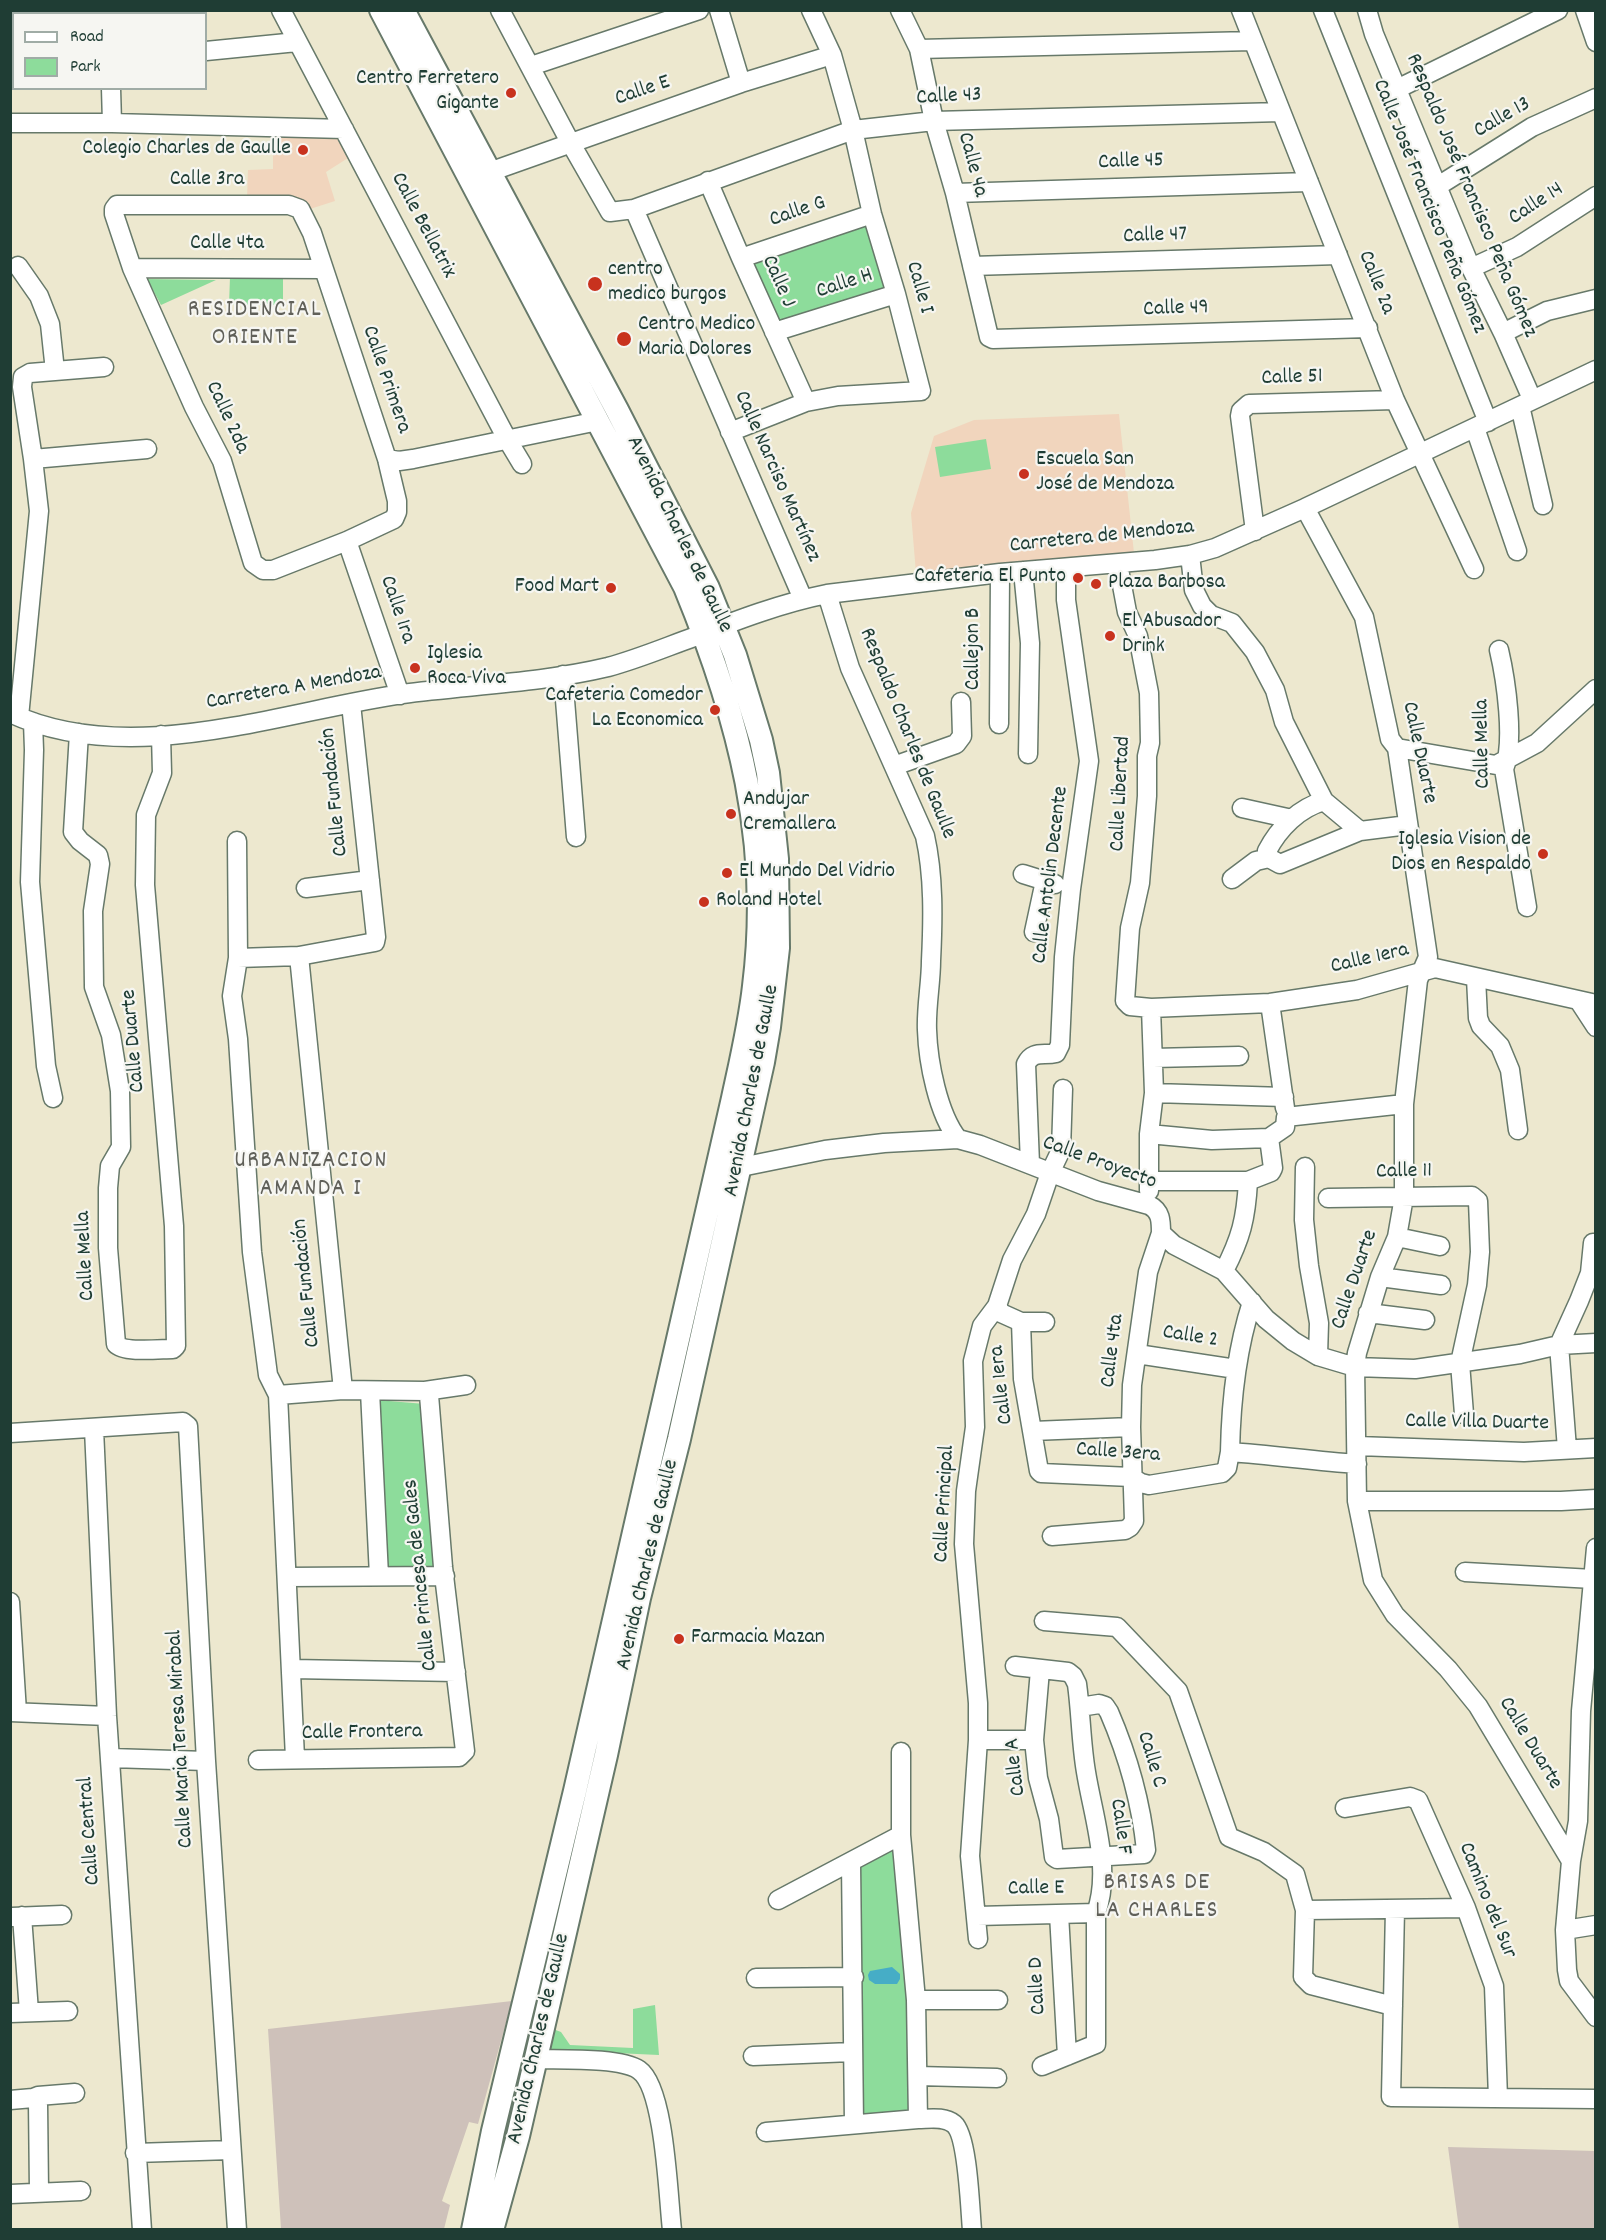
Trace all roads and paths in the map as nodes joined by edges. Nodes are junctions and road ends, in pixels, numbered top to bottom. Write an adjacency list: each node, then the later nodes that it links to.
1 (281, 10): 15 (street, Calle Bellatrix)
2 (381, 10): 32 (main road, Avenida Charles de Gaulle)
3 (403, 10): 32 (main road, Avenida Charles de Gaulle)
4 (500, 10): 20 (street)
5 (699, 10): 20 (street)
6 (719, 10): 21 (street)
7 (811, 10): 19 (street, Calle I)
8 (900, 10): 17 (street, Calle 4a)
9 (1241, 10): 14 (street, Calle 2a)
10 (1323, 10): 63 (street, Calle José Francisco Peña Gómez)
11 (1366, 10): 22 (street, Respaldo José Francisco Peña Gómez)
12 (1558, 10): 22 (street)
13 (1585, 10): 16 (street)
14 (1252, 41): 17 (street); 25 (street, Calle 2a)
15 (297, 42): 18 (street); 29 (street, Calle Bellatrix)
16 (1596, 42)
17 (919, 49): 26 (street, Calle 4a)
18 (207, 51)
19 (832, 55): 21 (street, Calle E); 30 (street, Calle I)
20 (531, 66): 31 (street)
21 (741, 83): 31 (street, Calle E)
22 (1397, 89): 35 (street, Respaldo José Francisco Peña Gómez)
23 (111, 90): 28 (street)
24 (1596, 98): 35 (street, Calle 13)
25 (1281, 112): 26 (street, Calle 43); 34 (street, Calle 2a)
26 (934, 121): 30 (street, Calle 43); 36 (street, Calle 4a)
27 (10, 123): 28 (street)
28 (112, 123): 29 (street)
29 (344, 129): 65 (street, Calle Bellatrix)
30 (853, 130): 33 (street, Calle 43); 42 (street, Calle I)
31 (570, 142): 32 (street, Calle E); 40 (street, Calle 43)
32 (479, 175): 39 (main road, Avenida Charles de Gaulle)
33 (708, 181): 40 (street, Calle 43); 44 (street, Calle J)
34 (1308, 182): 36 (street, Calle 45); 43 (street, Calle 2a)
35 (1438, 186): 48 (street, Respaldo José Francisco Peña Gómez)
36 (955, 193): 46 (street, Calle 4a)
37 (1596, 196): 48 (street, Calle 14)
38 (114, 208): 41 (street, Calle 3ra); 47 (street, Calle 2da)
39 (497, 208): 62 (main road, Avenida Charles de Gaulle); 84 (main road, Avenida Charles de Gaulle)
40 (634, 208): 64 (street, Calle Narciso Martínez)
41 (300, 209): 49 (street, Calle Primera)
42 (872, 214): 44 (street, Calle G); 50 (street, Calle I)
43 (1338, 255): 46 (street, Calle 47); 52 (street, Calle 2a)
44 (741, 258): 53 (street, Calle J)
45 (18, 266): 57 (street)
46 (972, 266): 55 (street, Calle 4a)
47 (132, 268): 49 (street, Calle 4ta); 74 (street, Calle 2da)
48 (1471, 268): 54 (street, Respaldo José Francisco Peña Gómez)
49 (322, 269): 69 (street, Calle Primera)
50 (896, 294): 53 (street, Calle H); 60 (street, Calle I)
51 (1596, 299): 54 (street)
52 (1368, 328): 55 (street, Calle 49); 59 (street, Calle 2a)
53 (774, 332): 60 (street, Calle J)
54 (1503, 333): 61 (street, Respaldo José Francisco Peña Gómez)
55 (988, 334)
56 (104, 368): 57 (street)
57 (55, 371): 68 (street)
58 (1594, 374): 61 (street, Carretera de Mendoza)
59 (1395, 400): 67 (street, Calle 2a); 73 (street, Calle 51)
60 (806, 402): 64 (street, Calle I)
61 (1526, 403): 63 (street, Carretera de Mendoza); 71 (street, Respaldo José Francisco Peña Gómez)
62 (598, 421): 65 (street); 84 (main road, Avenida Charles de Gaulle)
63 (1481, 425): 67 (street, Carretera de Mendoza); 75 (street, Calle José Francisco Peña Gómez)
64 (730, 432): 83 (street, Calle Narciso Martínez)
65 (507, 440): 69 (street); 70 (street, Calle Bellatrix)
66 (147, 449): 68 (street)
67 (1420, 454): 72 (street, Carretera de Mendoza); 79 (street, Calle 2a)
68 (33, 459): 91 (street)
69 (387, 459): 74 (street, Calle Primera)
70 (522, 464)
71 (1543, 505)
72 (1305, 508): 73 (street, Carretera de Mendoza); 95 (street, Calle Duarte)
73 (1255, 531): 76 (street, Carretera de Mendoza)
74 (347, 541): 88 (street, Calle 1ra)
75 (1517, 551)
76 (1190, 555): 77 (street, Carretera de Mendoza); 99 (street)
77 (1118, 564): 78 (street, Carretera de Mendoza); 121 (street, Calle Libertad)
78 (1066, 568): 80 (street, Carretera de Mendoza); 112 (street, Calle Antolin Decente)
79 (1474, 569)
80 (1023, 571): 81 (street, Carretera de Mendoza); 96 (street)
81 (1000, 573): 82 (street, Carretera de Mendoza); 92 (street, Callejon B)
82 (828, 594): 83 (street, Carretera de Mendoza); 98 (street, Respaldo Charles de Gaulle)
83 (803, 599): 84 (street, Carretera de Mendoza)
84 (714, 629): 86 (street, Carretera A Mendoza); 131 (main road, Avenida Charles de Gaulle)
85 (1500, 650): 97 (street, Calle Mella)
86 (563, 675): 88 (street, Carretera A Mendoza); 104 (street)
87 (1596, 689): 97 (street)
88 (400, 695): 90 (street, Carretera A Mendoza)
89 (961, 702): 98 (street)
90 (351, 704): 94 (street, Carretera A Mendoza); 109 (street, Calle Fundación)
91 (21, 717): 93 (street, Carretera A Mendoza); 128 (street)
92 (999, 724)
93 (79, 733): 94 (street, Carretera A Mendoza); 160 (street, Calle Mella)
94 (160, 735): 160 (street, Calle Duarte)
95 (1397, 748): 97 (street); 102 (street, Calle Duarte)
96 (1028, 754)
97 (1509, 757): 113 (street, Calle Mella)
98 (894, 766): 135 (street, Respaldo Charles de Gaulle)
99 (1324, 801): 101 (street); 103 (street)
100 (1242, 808): 101 (street)
101 (1292, 819): 106 (street)
102 (1408, 825): 103 (street); 117 (street, Calle Duarte)
103 (1360, 831): 106 (street)
104 (576, 837)
105 (237, 841): 116 (street)
106 (1269, 858): 108 (street)
107 (1023, 874): 110 (street)
108 (1232, 879)
109 (370, 880): 111 (street); 115 (street, Calle Fundación)
110 (1045, 881): 112 (street); 114 (street)
111 (306, 888)
112 (1071, 889): 136 (street, Calle Antolin Decente)
113 (1527, 907)
114 (1034, 932)
115 (299, 956): 116 (street, Calle Fundación); 168 (street, Calle Fundación)
116 (238, 958): 171 (street)
117 (1422, 973): 118 (street, Calle 1era); 120 (street, Calle 1era); 129 (street, Calle Duarte)
118 (1476, 978): 119 (street, Calle 1era); 132 (street)
119 (1587, 1002): 122 (street)
120 (1270, 1003): 121 (street, Calle 1era); 127 (street)
121 (1151, 1008): 124 (street)
122 (1596, 1027)
123 (1239, 1056): 124 (street)
124 (1153, 1058): 126 (street)
125 (1063, 1089): 139 (street, Calle Principal)
126 (1154, 1093): 127 (street); 133 (street)
127 (1284, 1097): 130 (street)
128 (53, 1098)
129 (1404, 1104): 130 (street); 142 (street, Calle Duarte)
130 (1286, 1117): 134 (street)
131 (737, 1127): 137 (main road, Avenida Charles de Gaulle); 158 (main road, Avenida Charles de Gaulle)
132 (1518, 1130)
133 (1149, 1134): 134 (street); 140 (street)
134 (1269, 1138): 141 (street)
135 (958, 1139): 136 (street, Calle Proyecto); 137 (street, Calle Proyecto)
136 (1030, 1164): 139 (street, Calle Proyecto)
137 (741, 1167): 158 (main road, Avenida Charles de Gaulle)
138 (1305, 1167): 163 (street)
139 (1050, 1173): 144 (street, Calle Proyecto); 153 (street, Calle Principal)
140 (1149, 1181): 141 (street); 144 (street)
141 (1248, 1181): 149 (street)
142 (1404, 1197): 143 (street, Calle 11); 146 (street, Calle Duarte); 164 (street, Calle 11)
143 (1329, 1198)
144 (1149, 1205): 145 (street, Calle Proyecto)
145 (1161, 1233): 149 (street); 162 (street, Calle 4ta)
146 (1397, 1238): 148 (street); 150 (street, Calle Duarte)
147 (1593, 1243): 161 (street)
148 (1440, 1246)
149 (1224, 1271): 152 (street)
150 (1380, 1277): 151 (street); 154 (street, Calle Duarte)
151 (1441, 1285)
152 (1252, 1302): 163 (street); 166 (street)
153 (997, 1306): 156 (street, Calle 1era); 201 (street, Calle Principal)
154 (1368, 1313): 155 (street); 165 (street, Calle Duarte)
155 (1425, 1320)
156 (1021, 1322): 157 (street); 175 (street, Calle 1era)
157 (1045, 1322)
158 (693, 1325): 238 (main road, Avenida Charles de Gaulle); 249 (main road, Avenida Charles de Gaulle)
159 (1596, 1343): 161 (street)
160 (116, 1344)
161 (1559, 1345): 164 (street); 178 (street)
162 (1137, 1354): 166 (street, Calle 2); 173 (street, Calle 4ta)
163 (1318, 1356): 165 (street)
164 (1460, 1363): 165 (street); 172 (street)
165 (1355, 1367): 180 (street, Calle Duarte)
166 (1236, 1369): 179 (street)
167 (466, 1385): 170 (street)
168 (343, 1390): 169 (street); 171 (street)
169 (370, 1391): 170 (street); 188 (street)
170 (427, 1393): 189 (street, Calle Princesa de Gales)
171 (278, 1395): 190 (street)
172 (1464, 1414)
173 (1131, 1427): 175 (street); 182 (street, Calle 4ta)
174 (94, 1429): 176 (street, Calle Maria Teresa Mirabal); 200 (street, Calle Central); 208 (street, Calle Maria Teresa Mirabal)
175 (1033, 1431): 181 (street, Calle 1era)
176 (10, 1433)
177 (1596, 1448): 178 (street, Calle Villa Duarte)
178 (1567, 1449): 180 (street, Calle Villa Duarte)
179 (1230, 1452): 180 (street); 182 (street, Calle 3era)
180 (1357, 1455): 184 (street, Calle Duarte)
181 (1039, 1471): 182 (street, Calle 3era)
182 (1131, 1477): 185 (street, Calle 4ta)
183 (1596, 1499): 184 (street)
184 (1358, 1501): 212 (street, Calle Duarte)
185 (1052, 1536)
186 (1596, 1548): 191 (street)
187 (1465, 1572): 191 (street)
188 (379, 1576): 189 (street); 190 (street)
189 (445, 1576): 197 (street, Calle Princesa de Gales)
190 (288, 1577): 195 (street)
191 (1593, 1579): 212 (street)
192 (10, 1602): 199 (street)
193 (1044, 1621): 217 (street)
194 (1015, 1666): 196 (street, Calle F)
195 (292, 1669): 197 (street); 206 (street)
196 (1040, 1670): 198 (street, Calle F); 202 (street, Calle A)
197 (456, 1672): 203 (street, Calle Princesa de Gales)
198 (1080, 1707): 211 (street, Calle F); 211 (street, Calle C)
199 (14, 1712): 200 (street)
200 (107, 1716): 205 (street, Calle Central)
201 (978, 1740): 202 (street); 221 (street, Calle Principal)
202 (1034, 1740): 211 (street, Calle A)
203 (465, 1751): 206 (street, Calle Frontera)
204 (901, 1752): 210 (street)
205 (111, 1758): 208 (street); 253 (street, Calle Central)
206 (295, 1758): 207 (street, Calle Frontera)
207 (258, 1760)
208 (206, 1761): 252 (street, Calle Maria Teresa Mirabal)
209 (1345, 1808): 215 (street, Camino del Sur)
210 (901, 1835): 213 (street); 228 (street)
211 (1101, 1857): 218 (street, Calle F)
212 (1571, 1861): 224 (street)
213 (851, 1863): 214 (street); 226 (street)
214 (778, 1900)
215 (1466, 1908): 216 (street); 243 (street, Camino del Sur)
216 (1395, 1909): 217 (street); 230 (street)
217 (1305, 1910): 230 (street)
218 (1096, 1913): 219 (street, Calle E); 237 (street, Calle F)
219 (1059, 1914): 221 (street, Calle E); 237 (street, Calle D)
220 (62, 1915): 222 (street)
221 (977, 1916): 225 (street, Calle Principal)
222 (16, 1917): 232 (street)
223 (1596, 1925): 224 (street)
224 (1566, 1930): 234 (street)
225 (978, 1939)
226 (854, 1977): 227 (street); 235 (street)
227 (756, 1978)
228 (916, 2000): 229 (street); 240 (street)
229 (998, 2000)
230 (1393, 2006): 243 (street)
231 (68, 2011): 232 (street)
232 (29, 2012): 233 (street)
233 (10, 2013)
234 (1596, 2017)
235 (852, 2052): 236 (street); 248 (street)
236 (753, 2056)
237 (1067, 2056): 239 (street)
238 (534, 2060): 251 (main road, Avenida Charles de Gaulle); 263 (street)
239 (1042, 2066)
240 (918, 2076): 241 (street); 247 (street)
241 (997, 2078)
242 (75, 2093): 246 (street)
243 (1498, 2098): 244 (street)
244 (1596, 2099)
245 (10, 2100): 246 (street)
246 (35, 2100): 255 (street)
247 (918, 2119): 248 (street); 264 (street)
248 (854, 2124): 250 (street)
249 (493, 2131): 259 (main road); 260 (main road, Avenida Charles de Gaulle)
250 (766, 2132)
251 (518, 2136): 261 (main road, Avenida Charles de Gaulle); 262 (main road)
252 (231, 2150): 253 (street); 258 (street, Calle Maria Teresa Mirabal)
253 (135, 2153): 257 (street, Calle Central)
254 (81, 2191): 255 (street)
255 (39, 2192): 256 (street)
256 (10, 2194)
257 (142, 2229)
258 (237, 2229)
259 (459, 2229)
260 (473, 2229)
261 (492, 2229)
262 (503, 2229)
263 (672, 2229)
264 (972, 2229)

